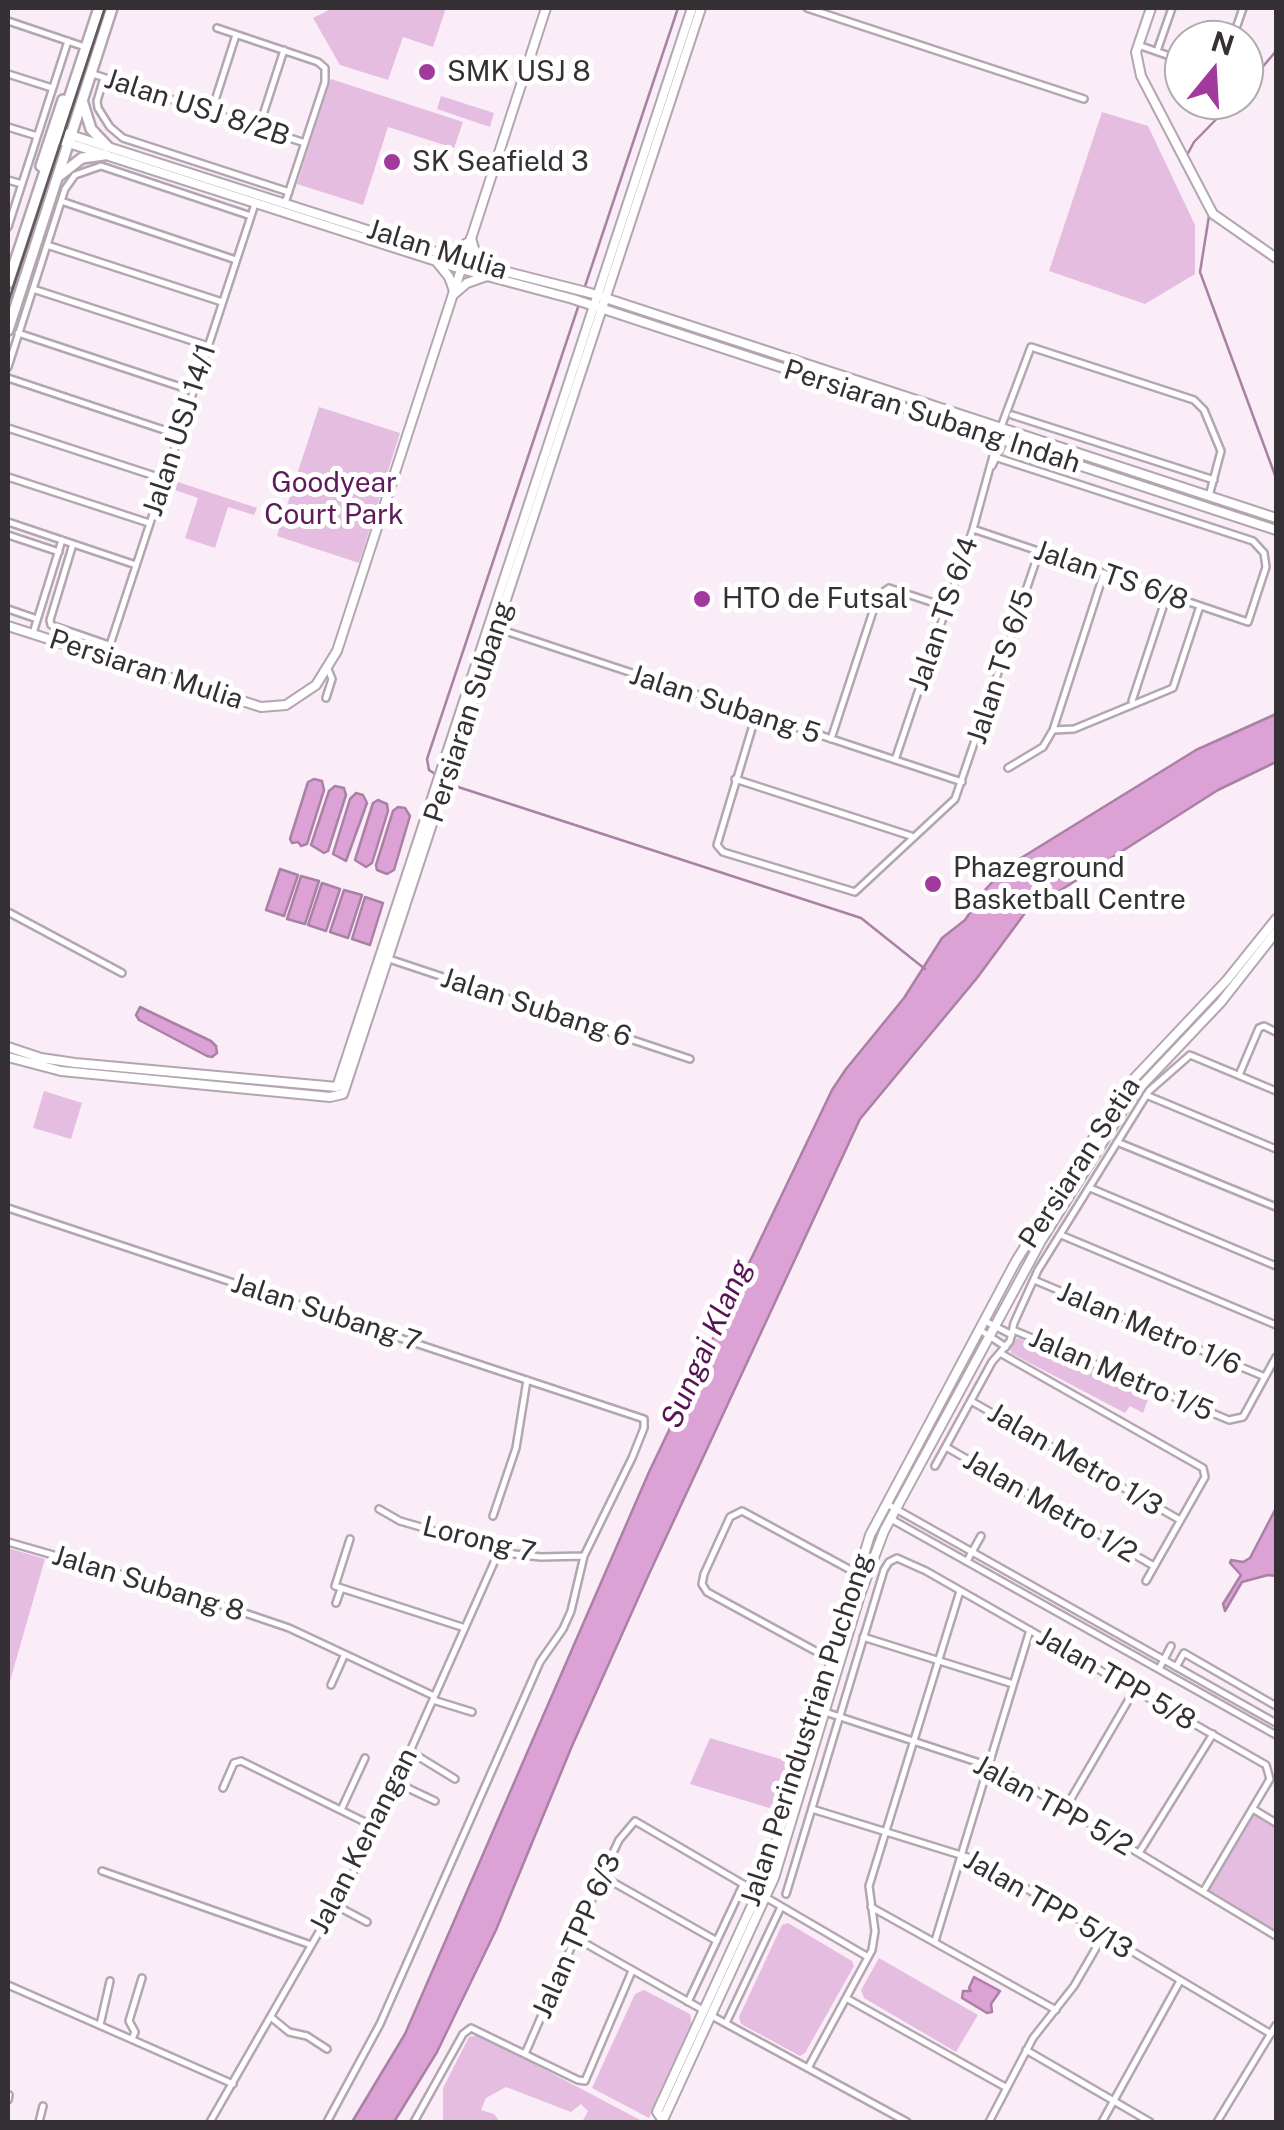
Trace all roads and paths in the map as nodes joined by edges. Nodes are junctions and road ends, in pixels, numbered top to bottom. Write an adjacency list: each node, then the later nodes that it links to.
1 (99, 8): 16 (main road)
2 (112, 8): 18 (main road)
3 (546, 8): 41 (street, Persiaran Mulia)
4 (692, 8): 51 (street, Persiaran Subang)
5 (700, 8): 51 (street, Persiaran Subang)
6 (807, 8): 23 (street)
7 (1151, 8): 13 (street)
8 (1172, 8): 15 (street)
9 (8, 21): 12 (street)
10 (217, 28): 11 (street)
11 (236, 34): 14 (street); 24 (street)
12 (68, 41): 16 (street); 21 (street)
13 (1138, 45): 15 (street); 44 (street)
14 (284, 50): 25 (street); 29 (street)
15 (1157, 51): 17 (street)
16 (84, 52): 28 (main road); 39 (main road)
17 (1164, 54)
18 (90, 73): 20 (street, Jalan USJ 8/2B); 22 (main road)
19 (8, 74): 21 (street)
20 (104, 78): 24 (street, Jalan USJ 8/2B); 34 (street)
21 (52, 88): 27 (street)
22 (82, 98): 28 (main road); 30 (main road)
23 (1084, 99)
24 (211, 113): 29 (street, Jalan USJ 8/2B)
25 (260, 121)
26 (8, 127): 27 (street)
27 (37, 136): 33 (street)
28 (63, 137): 30 (street); 32 (main road); 39 (main road)
29 (305, 143): 34 (street)
30 (106, 151): 32 (main road); 35 (street)
31 (8, 180): 33 (street)
32 (55, 180): 54 (main road)
33 (22, 184): 40 (street)
34 (289, 192): 37 (street)
35 (256, 198): 37 (street); 38 (street, Jalan USJ 14/1); 43 (street)
36 (61, 201): 38 (street); 42 (street); 45 (street)
37 (285, 203): 43 (street, Jalan Mulia)
38 (250, 216): 45 (street, Jalan USJ 14/1)
39 (28, 222): 48 (main road)
40 (8, 228)
41 (471, 240): 43 (street); 46 (street, Persiaran Mulia); 47 (street)
42 (47, 245): 49 (street); 52 (street)
43 (436, 256): 46 (street, Jalan Mulia); 50 (street)
44 (1276, 258)
45 (236, 260): 52 (street, Jalan USJ 14/1)
46 (463, 265): 47 (street, Jalan Mulia); 50 (street, Persiaran Mulia)
47 (488, 272): 50 (street); 51 (street, Jalan Mulia); 53 (street)
48 (8, 283)
49 (32, 290): 54 (street); 55 (street)
50 (454, 293): 95 (street, Persiaran Mulia)
51 (598, 295): 53 (street, Persiaran Subang); 62 (street, Persiaran Subang Indah)
52 (222, 302): 55 (street, Jalan USJ 14/1)
53 (594, 306): 64 (street, Persiaran Subang Indah); 91 (street, Persiaran Subang)
54 (13, 332): 56 (street); 58 (street)
55 (208, 346): 58 (street, Jalan USJ 14/1)
56 (8, 367)
57 (8, 378): 63 (street)
58 (193, 390): 63 (street, Jalan USJ 14/1)
59 (1013, 399): 60 (street); 62 (street); 69 (street)
60 (1012, 415): 62 (street); 69 (street)
61 (8, 428): 68 (street)
62 (1004, 428): 64 (street, Jalan TS 6/4); 70 (street, Persiaran Subang Indah)
63 (179, 434): 68 (street, Jalan USJ 14/1)
64 (1001, 440): 65 (street, Jalan TS 6/4); 66 (street, Jalan TS 6/4); 71 (street, Persiaran Subang Indah)
65 (998, 458): 66 (street, Jalan TS 6/4); 86 (street, Jalan TS 6/8)
66 (992, 466): 75 (street, Jalan TS 6/4)
67 (8, 477): 74 (street)
68 (164, 479): 74 (street, Jalan USJ 14/1)
69 (1214, 480): 70 (street)
70 (1209, 494): 71 (street); 72 (street, Persiaran Subang Indah)
71 (1205, 507): 76 (street, Persiaran Subang Indah)
72 (1274, 517)
73 (8, 522): 78 (street)
74 (150, 524): 83 (street, Jalan USJ 14/1)
75 (973, 529): 82 (street, Jalan TS 6/8); 87 (street, Jalan TS 6/4)
76 (1276, 530)
77 (9, 535): 80 (street); 81 (street)
78 (62, 540): 79 (street); 81 (street)
79 (73, 544): 83 (street); 93 (street)
80 (8, 545)
81 (59, 552): 89 (street)
82 (1039, 552): 84 (street, Jalan TS 6/8); 104 (street, Jalan TS 6/5)
83 (136, 565): 93 (street, Jalan USJ 14/1)
84 (1104, 573): 85 (street, Jalan TS 6/8); 99 (street)
85 (1167, 594): 86 (street, Jalan TS 6/8); 97 (street)
86 (1200, 606): 97 (street)
87 (946, 608): 100 (street); 101 (street, Jalan TS 6/4)
88 (8, 609): 89 (street)
89 (37, 618): 92 (street)
90 (8, 626): 92 (street, Persiaran Mulia)
91 (492, 627): 98 (street, Jalan Subang 5); 109 (street, Persiaran Subang)
92 (32, 634): 94 (street, Persiaran Mulia)
93 (110, 645): 94 (street, Jalan USJ 14/1)
94 (106, 657): 95 (street, Persiaran Mulia)
95 (328, 669): 96 (street)
96 (326, 698)
97 (1132, 702): 99 (street)
98 (756, 714): 100 (street, Jalan Subang 5); 103 (street)
99 (1052, 730): 102 (street)
100 (831, 740): 101 (street, Jalan Subang 5)
101 (895, 760): 104 (street, Jalan Subang 5)
102 (1008, 768)
103 (735, 779): 105 (street); 105 (street)
104 (962, 782): 105 (street)
105 (912, 836)
106 (8, 912): 110 (street)
107 (1276, 919): 128 (street, Persiaran Setia)
108 (1276, 932): 129 (street, Persiaran Setia)
109 (385, 958): 114 (street, Jalan Subang 6); 115 (street, Persiaran Subang)
110 (122, 973)
111 (1276, 1032): 116 (street)
112 (8, 1047): 115 (street, Persiaran Subang)
113 (8, 1057): 115 (street, Persiaran Subang)
114 (690, 1059)
115 (75, 1068)
116 (1239, 1075): 117 (street); 118 (street)
117 (1276, 1091)
118 (1146, 1094): 119 (street); 120 (street)
119 (1117, 1142): 121 (street); 122 (street)
120 (1276, 1149)
121 (1090, 1188): 124 (street); 125 (street)
122 (1276, 1207)
123 (8, 1208): 134 (street, Jalan Subang 7)
124 (1060, 1235): 126 (street); 127 (street)
125 (1276, 1266)
126 (1034, 1280): 130 (street); 133 (street, Jalan Metro 1/6)
127 (1276, 1324)
128 (983, 1326): 129 (street); 138 (street, Jalan Perindustrian Puchong)
129 (996, 1333): 130 (street); 130 (street); 140 (street, Jalan Perindustrian Puchong)
130 (1011, 1338): 131 (street); 133 (street, Jalan Metro 1/5)
131 (1000, 1352): 135 (street); 144 (street)
132 (1276, 1357): 133 (street)
133 (1265, 1377)
134 (527, 1380): 142 (street); 150 (street, Jalan Subang 7)
135 (971, 1401): 136 (street); 144 (street, Jalan Metro 1/3)
136 (946, 1447): 137 (street); 152 (street, Jalan Metro 1/2)
137 (935, 1466)
138 (887, 1504): 140 (street); 141 (street, Jalan Perindustrian Puchong)
139 (379, 1509): 148 (street, Lorong 7)
140 (896, 1509): 143 (street, Jalan Perindustrian Puchong); 149 (street)
141 (882, 1514): 143 (street); 153 (street, Jalan Perindustrian Puchong)
142 (493, 1516)
143 (893, 1520): 151 (street); 153 (street, Jalan Perindustrian Puchong)
144 (1180, 1520): 152 (street)
145 (981, 1536): 149 (street)
146 (350, 1539): 155 (street)
147 (8, 1542): 162 (street, Jalan Subang 8)
148 (500, 1549): 150 (street, Lorong 7); 158 (street, Jalan Kenangan)
149 (972, 1552): 151 (street); 165 (street)
150 (584, 1556): 238 (street)
151 (967, 1561): 167 (street)
152 (1154, 1566): 154 (street)
153 (861, 1575): 163 (street, Jalan Perindustrian Puchong); 163 (street); 173 (street, Jalan Perindustrian Puchong)
154 (1146, 1581)
155 (338, 1588): 157 (street); 158 (street)
156 (960, 1590): 159 (street, Jalan TPP 5/8); 160 (street, Jalan TPP 5/8); 164 (street)
157 (336, 1603)
158 (465, 1628): 171 (street, Jalan Kenangan)
159 (1030, 1630): 168 (street); 170 (street, Jalan TPP 5/8)
160 (863, 1638): 164 (street); 175 (street)
161 (1172, 1646): 165 (street)
162 (345, 1655): 169 (street); 171 (street, Jalan Subang 8)
163 (830, 1659): 173 (street, Jalan Perindustrian Puchong)
164 (939, 1660): 168 (street); 179 (street)
165 (1164, 1660): 166 (street); 167 (street)
166 (1176, 1666): 172 (street); 176 (street)
167 (1159, 1669): 178 (street)
168 (1013, 1684): 182 (street)
169 (330, 1685)
170 (1134, 1689): 177 (street, Jalan TPP 5/8); 188 (street)
171 (434, 1698): 174 (street, Jalan Subang 8); 180 (street, Jalan Kenangan)
172 (1276, 1706)
173 (819, 1710): 175 (street, Jalan TPP 5/2); 201 (street, Jalan Perindustrian Puchong)
174 (472, 1712)
175 (839, 1717): 179 (street, Jalan TPP 5/2); 187 (street)
176 (1276, 1723)
177 (1213, 1734): 189 (street, Jalan TPP 5/8); 195 (street)
178 (1276, 1735)
179 (914, 1741): 182 (street, Jalan TPP 5/2); 193 (street)
180 (410, 1752): 183 (street); 184 (street, Jalan Kenangan)
181 (365, 1758): 190 (street)
182 (989, 1765): 188 (street, Jalan TPP 5/2); 194 (street)
183 (456, 1779)
184 (396, 1782): 186 (street); 192 (street, Jalan Kenangan)
185 (223, 1788): 190 (street)
186 (434, 1800)
187 (812, 1808): 193 (street, Jalan TPP 5/13); 200 (street)
188 (1065, 1809): 195 (street, Jalan TPP 5/2)
189 (1253, 1809): 191 (street); 199 (street)
190 (341, 1810): 192 (street)
191 (1276, 1823)
192 (377, 1828): 202 (street, Jalan Kenangan)
193 (887, 1831): 194 (street, Jalan TPP 5/13); 204 (street)
194 (962, 1853): 206 (street, Jalan TPP 5/13); 209 (street)
195 (1139, 1854): 199 (street, Jalan TPP 5/2)
196 (102, 1871): 211 (street)
197 (602, 1876): 198 (street, Jalan TPP 6/3); 208 (street, Jalan TPP 6/3); 210 (street)
198 (744, 1884): 201 (street); 210 (street)
199 (1203, 1892): 207 (street, Jalan TPP 5/2)
200 (786, 1894)
201 (762, 1896): 203 (street); 221 (street, Jalan Perindustrian Puchong)
202 (335, 1905): 205 (street); 211 (street, Jalan Kenangan)
203 (781, 1906): 212 (street); 223 (street)
204 (871, 1907): 209 (street); 212 (street)
205 (367, 1922)
206 (1103, 1936): 216 (street, Jalan TPP 5/13); 220 (street)
207 (1276, 1936)
208 (574, 1938): 213 (street); 230 (street, Jalan TPP 6/3)
209 (936, 1940): 220 (street)
210 (717, 1942): 219 (street)
211 (312, 1945): 222 (street, Jalan Kenangan)
212 (868, 1957): 218 (street)
213 (632, 1972): 219 (street); 230 (street, Jalan TPP 6/3)
214 (142, 1978): 227 (street)
215 (110, 1981): 224 (street)
216 (1180, 1981): 226 (street, Jalan TPP 5/13); 234 (street)
217 (8, 1985): 224 (street)
218 (846, 1998): 231 (street); 233 (street)
219 (688, 2002): 221 (street)
220 (1056, 2010): 229 (street)
221 (708, 2013): 223 (street); 240 (street, Jalan Perindustrian Puchong)
222 (272, 2018): 228 (street); 232 (street, Jalan Kenangan)
223 (726, 2023): 231 (street)
224 (100, 2025): 227 (street)
225 (1276, 2025): 226 (street)
226 (1271, 2034): 245 (street)
227 (132, 2040): 232 (street)
228 (328, 2050)
229 (1026, 2050): 233 (street); 234 (street)
230 (525, 2054): 239 (street, Jalan TPP 6/3)
231 (808, 2068): 241 (street)
232 (233, 2084): 237 (street, Jalan Kenangan)
233 (1007, 2088): 242 (street)
234 (1113, 2101): 243 (street); 244 (street)
235 (43, 2106): 236 (street)
236 (39, 2122)
237 (210, 2122)
238 (327, 2122)
239 (414, 2122)
240 (663, 2122)
241 (907, 2122)
242 (990, 2122)
243 (1102, 2122)
244 (1150, 2122)
245 (1217, 2122)

